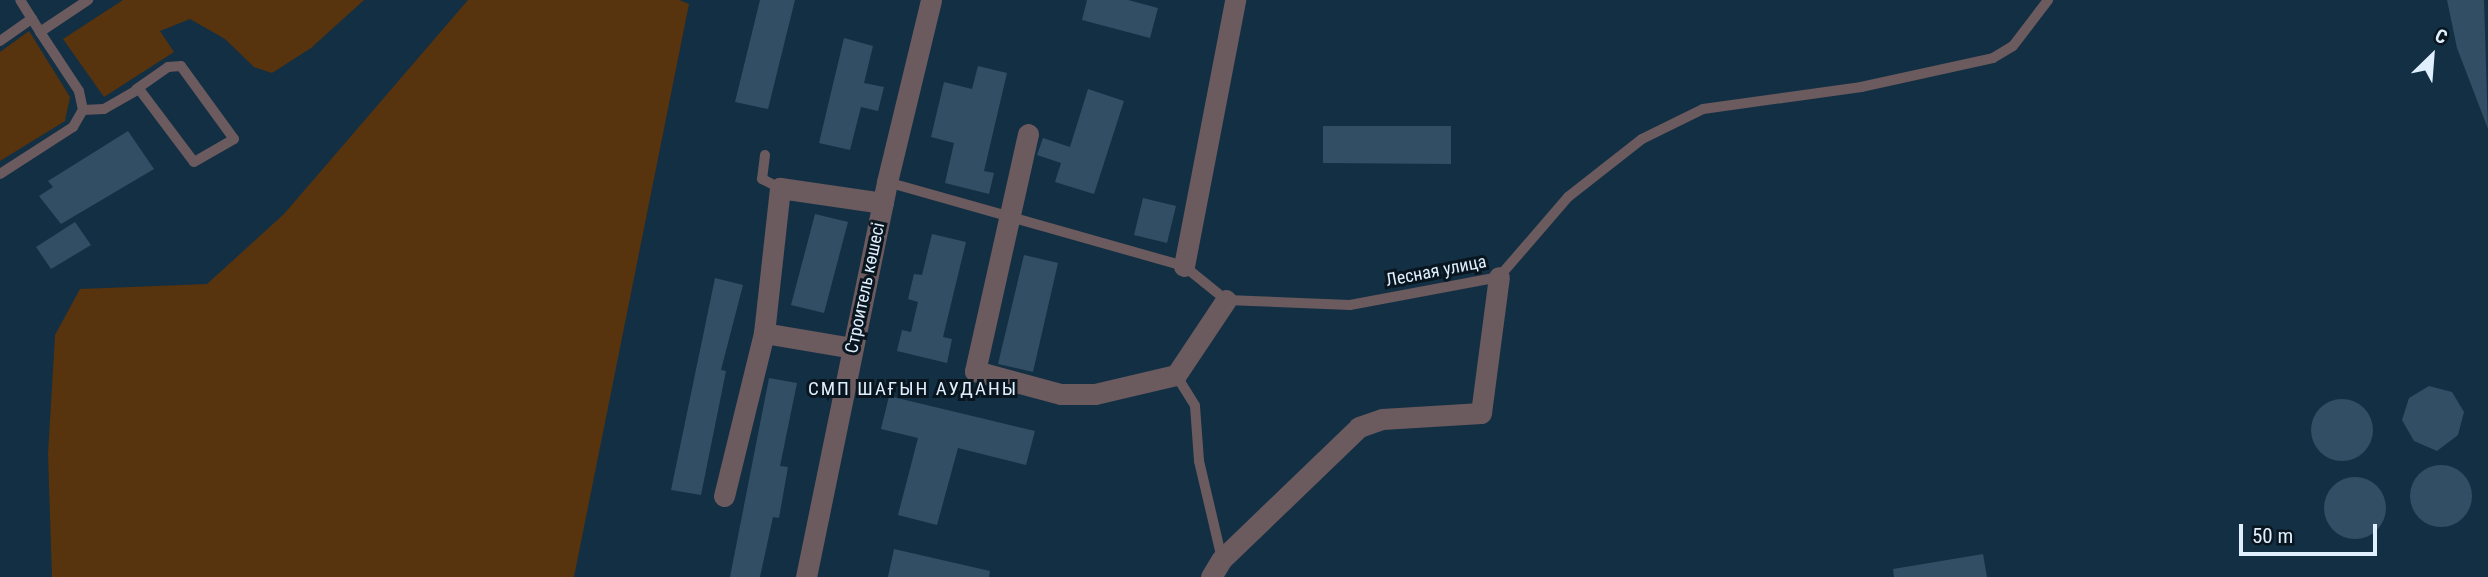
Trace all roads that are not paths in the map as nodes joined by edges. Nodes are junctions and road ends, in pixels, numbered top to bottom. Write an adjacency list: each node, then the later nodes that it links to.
1 (20, 0): 6 (lane)
2 (88, 0): 7 (lane)
3 (931, 0): 14 (street, Строитель көшесі)
4 (1235, 0): 18 (street)
5 (2048, 0): 19 (lane, Лесная улица)
6 (32, 19): 7 (lane); 8 (lane)
7 (40, 32): 10 (lane)
8 (0, 41)
9 (136, 89): 9 (lane); 10 (lane)
10 (83, 110): 13 (lane)
11 (1028, 134): 17 (street)
12 (765, 155): 15 (lane)
13 (0, 174)
14 (887, 182): 16 (street, Строитель көшесі); 17 (lane)
15 (780, 188): 16 (street); 21 (street)
16 (883, 203): 22 (street, Строитель көшесі)
17 (1007, 216): 18 (lane); 23 (street)
18 (1184, 266): 20 (lane)
19 (1499, 277): 20 (lane, Лесная улица); 25 (street)
20 (1226, 300): 23 (street)
21 (764, 333): 22 (street); 24 (street)
22 (853, 348): 26 (street, Строитель көшесі)
23 (1176, 375): 25 (lane)
24 (724, 496)
25 (1217, 568)
26 (806, 577)

